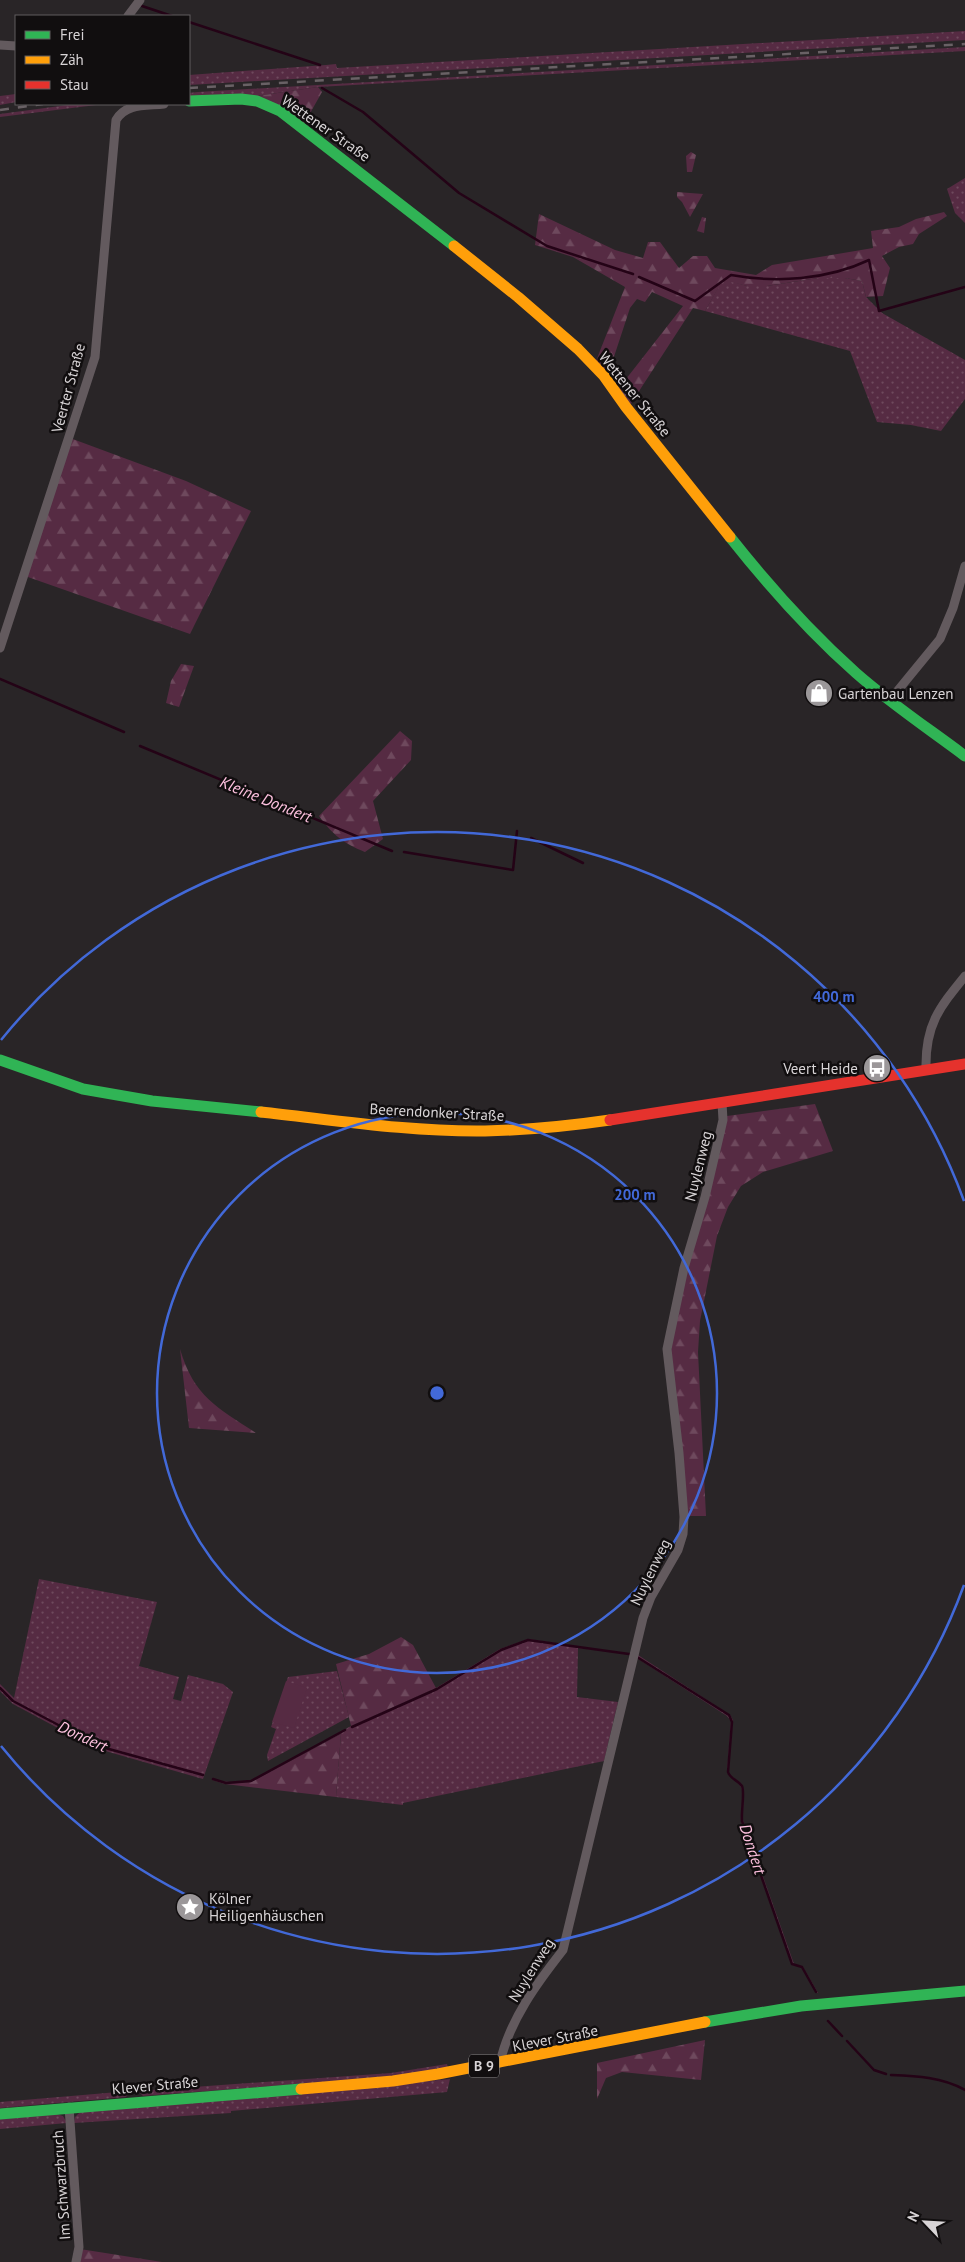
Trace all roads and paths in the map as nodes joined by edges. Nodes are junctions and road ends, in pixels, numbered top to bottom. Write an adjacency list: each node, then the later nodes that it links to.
1 (140, 0): 2 (street)
2 (129, 15)
3 (0, 45): 4 (street)
4 (15, 46)
5 (190, 101): 9 (street, Wettener Straße)
6 (152, 105): 8 (street, Veerter Straße)
7 (965, 566): 9 (street)
8 (0, 648)
9 (890, 700): 10 (street, Wettener Straße)
10 (965, 756)
11 (965, 976): 14 (street)
12 (0, 1060): 15 (street, Beerendonker Straße)
13 (965, 1064): 14 (street, Beerendonker Straße)
14 (926, 1069): 15 (street, Beerendonker Straße)
15 (722, 1103): 17 (street, Nuylenweg)
16 (965, 1991): 17 (street, Klever Straße / B 9)
17 (500, 2064): 18 (street, Klever Straße / B 9)
18 (69, 2107): 19 (street, Klever Straße / B 9); 20 (street, Im Schwarzbruch)
19 (0, 2114)
20 (76, 2262)

